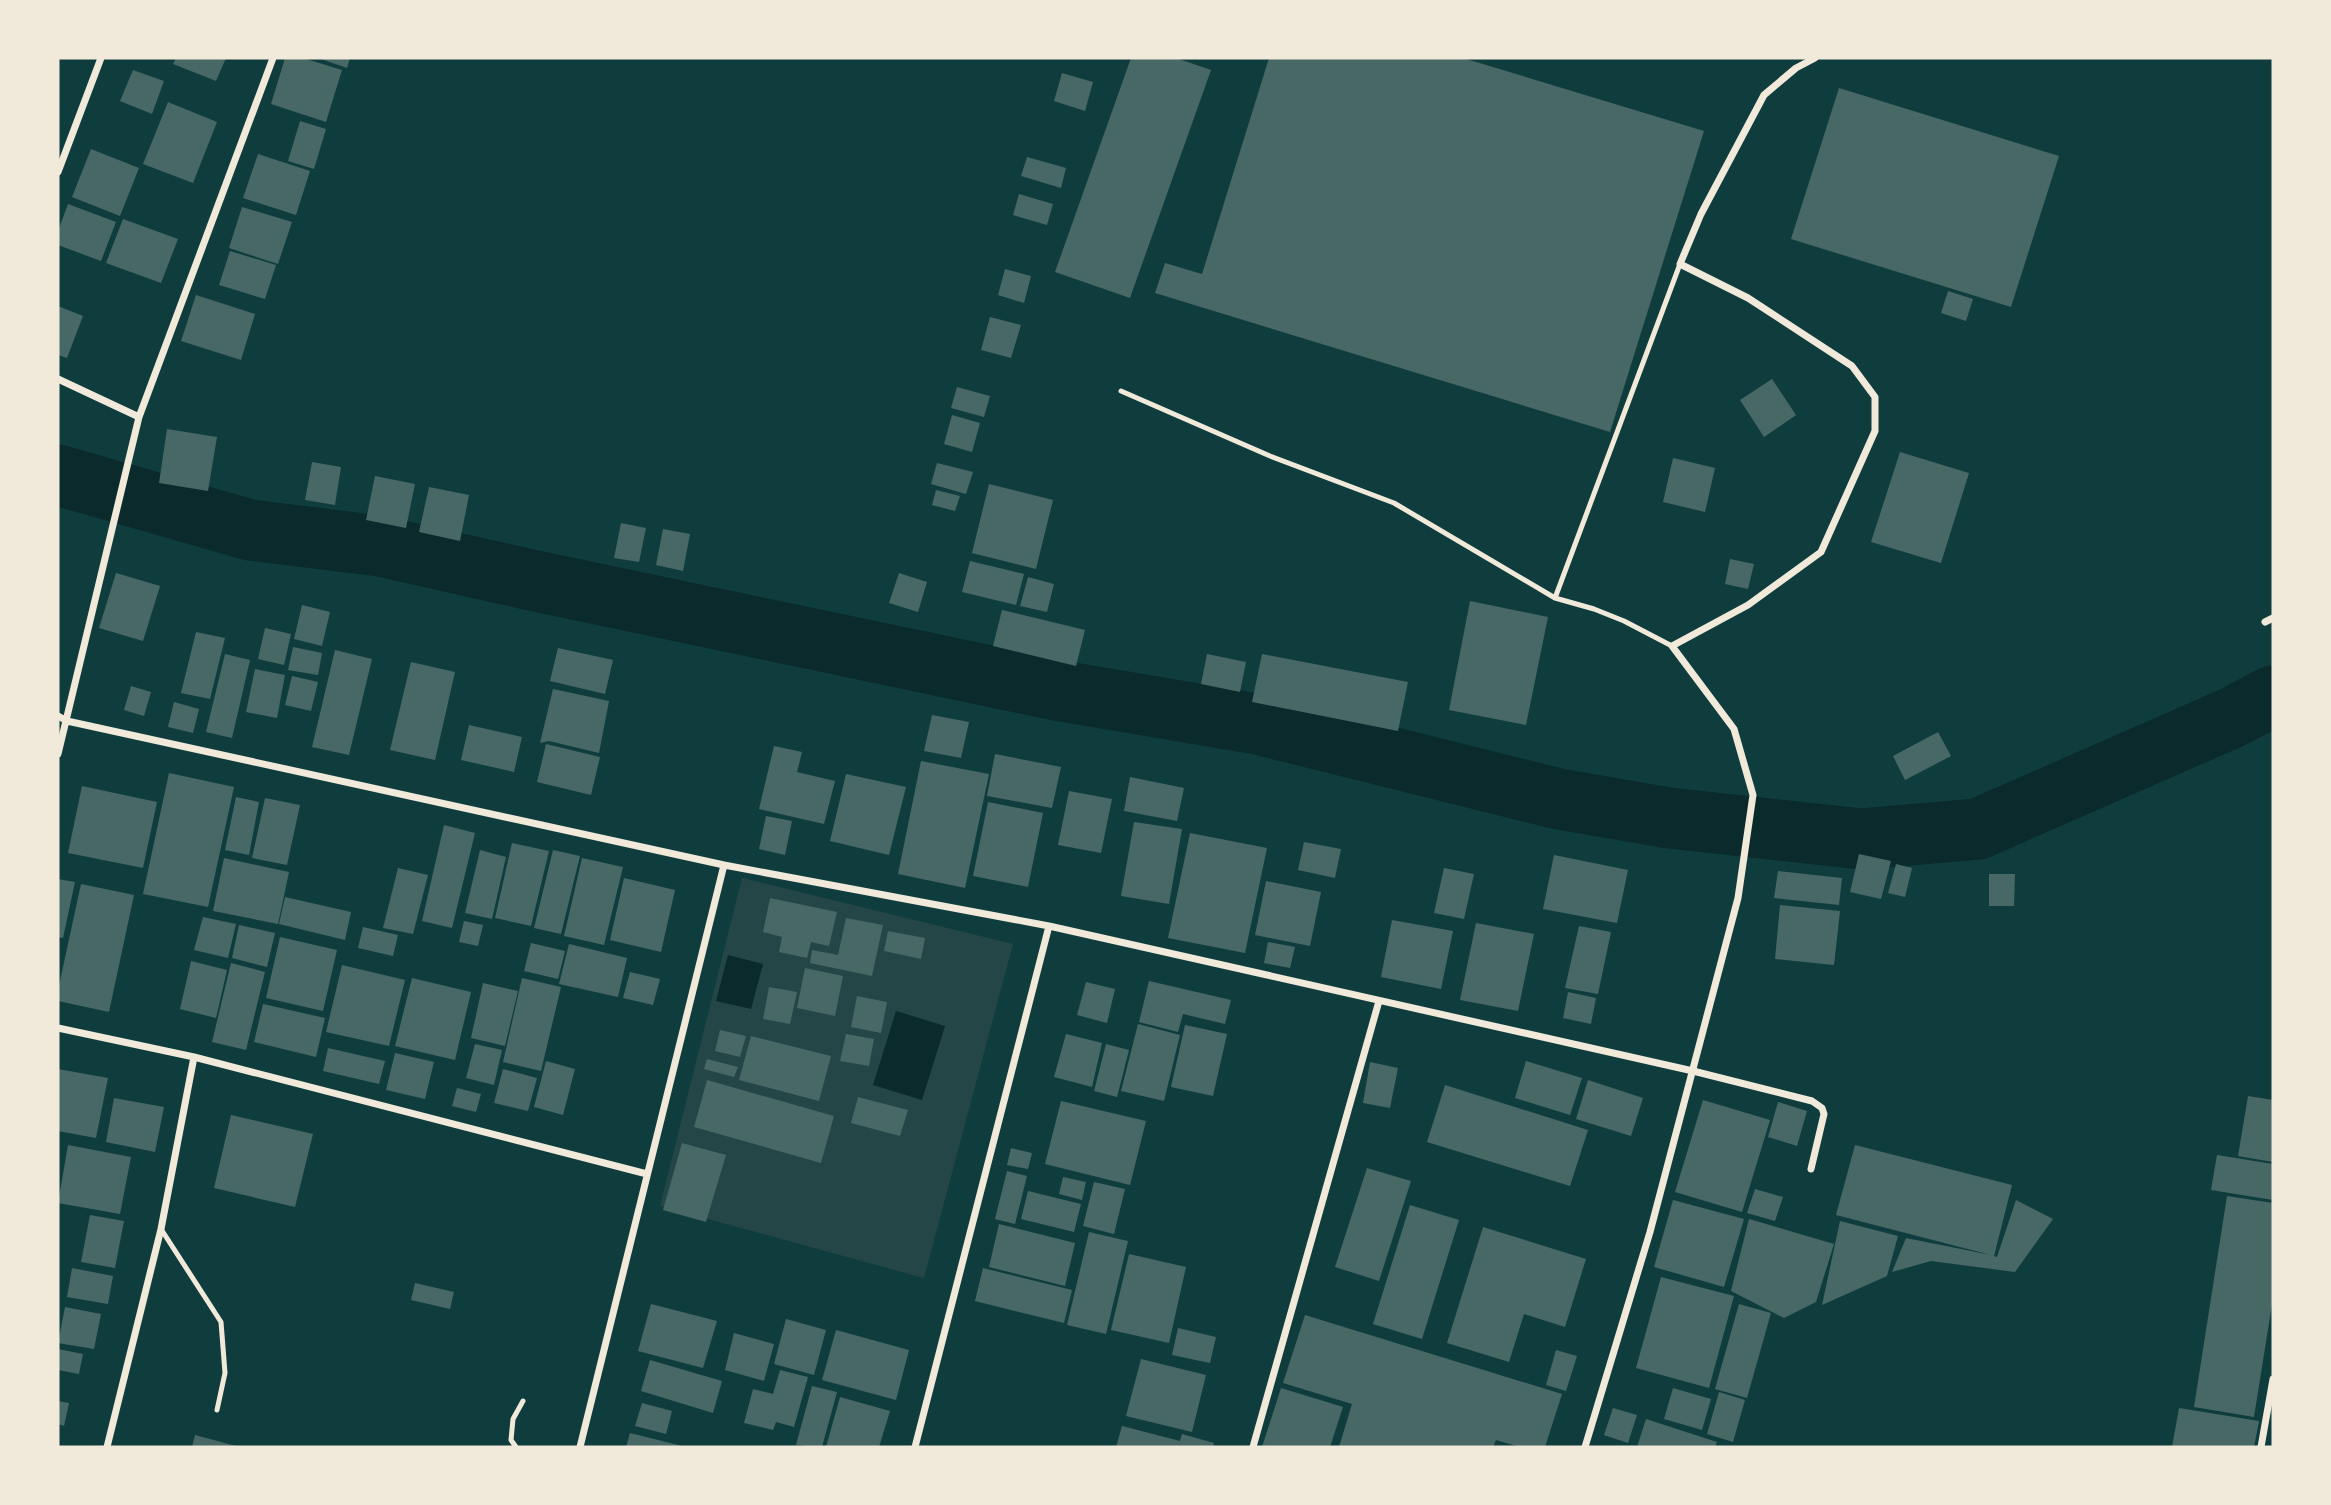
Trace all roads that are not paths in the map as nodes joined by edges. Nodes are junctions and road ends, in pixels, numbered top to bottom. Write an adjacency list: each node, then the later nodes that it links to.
1 (101, 58): 4 (street)
2 (273, 58): 8 (street)
3 (1815, 58): 5 (street)
4 (58, 172)
5 (1680, 264): 9 (lane); 12 (street)
6 (58, 379): 8 (street)
7 (1121, 391): 9 (lane)
8 (139, 417): 14 (street)
9 (1555, 598): 12 (lane)
10 (2273, 618): 11 (street)
11 (2265, 622)
12 (1672, 646): 21 (street)
13 (58, 716): 14 (street)
14 (67, 721): 15 (street); 16 (street)
15 (58, 754)
16 (724, 864): 17 (street); 23 (street)
17 (1049, 926): 18 (street); 31 (street)
18 (1380, 1001): 21 (street); 32 (street)
19 (58, 1028): 20 (street)
20 (194, 1057): 23 (street); 24 (street)
21 (1693, 1071): 22 (street); 33 (street)
22 (1811, 1169)
23 (648, 1174): 30 (street)
24 (161, 1229): 27 (lane); 28 (street)
25 (2273, 1379): 34 (street)
26 (523, 1401): 29 (lane)
27 (217, 1410)
28 (107, 1447)
29 (516, 1447)
30 (580, 1447)
31 (915, 1447)
32 (1253, 1447)
33 (1585, 1447)
34 (2261, 1447)

